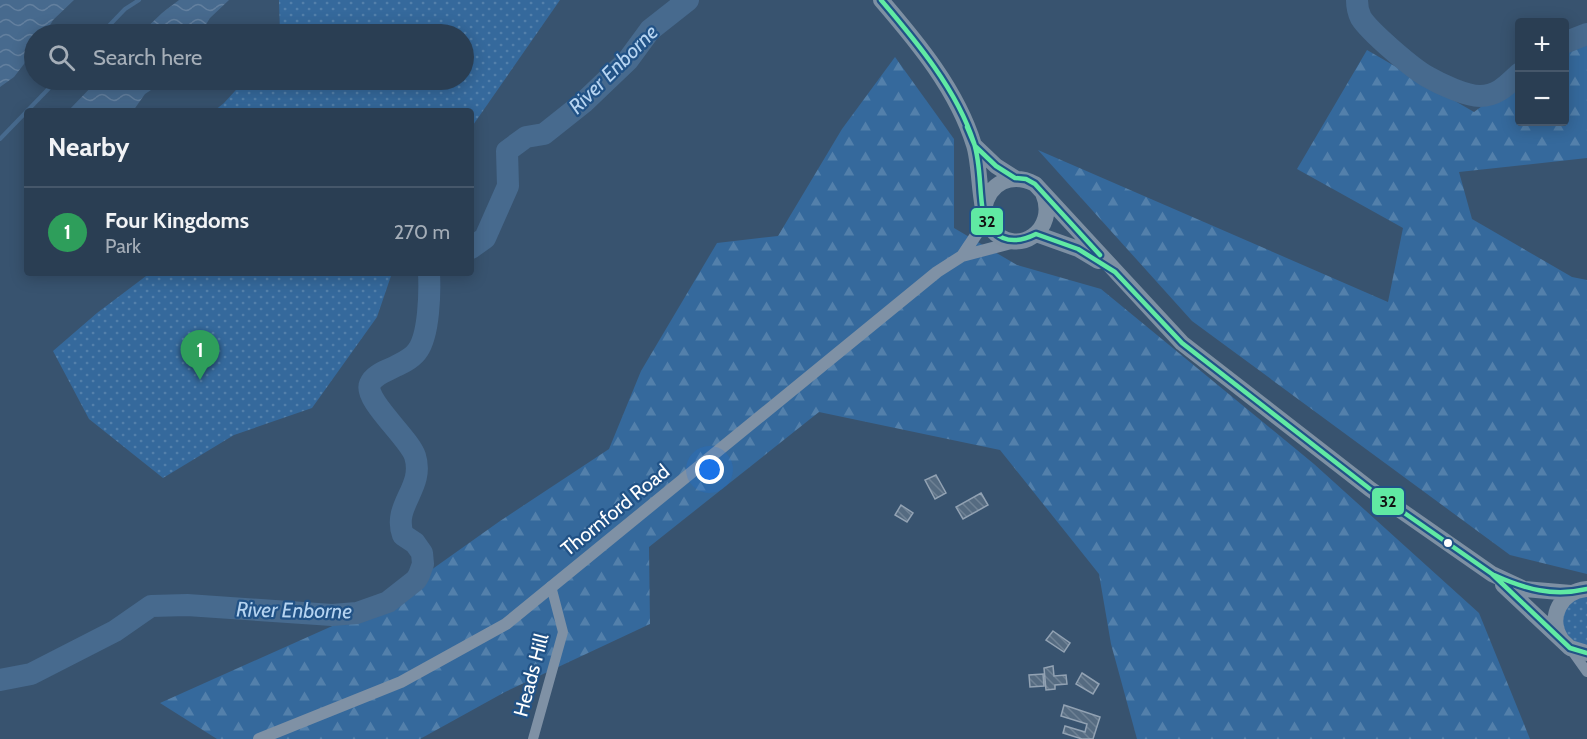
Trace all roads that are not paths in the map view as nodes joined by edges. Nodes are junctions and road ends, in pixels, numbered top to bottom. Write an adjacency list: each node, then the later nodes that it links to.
1 (881, 0): 2 (highway)
2 (975, 146): 3 (highway); 5 (highway)
3 (1015, 178): 4 (highway); 5 (highway)
4 (1042, 192): 6 (highway); 8 (highway)
5 (984, 212): 6 (highway); 7 (street, Thornford Road)
6 (1028, 238): 7 (street, Thornford Road); 8 (highway)
7 (962, 256): 10 (street, Thornford Road)
8 (1115, 272): 9 (highway)
9 (1492, 574): 11 (highway); 12 (highway)
10 (551, 586): 15 (street, Thornford Road); 16 (street, Heads Hill)
11 (1579, 591): 12 (highway)
12 (1567, 645): 13 (highway); 14 (street)
13 (1587, 653)
14 (1587, 672)
15 (259, 739)
16 (533, 739)

